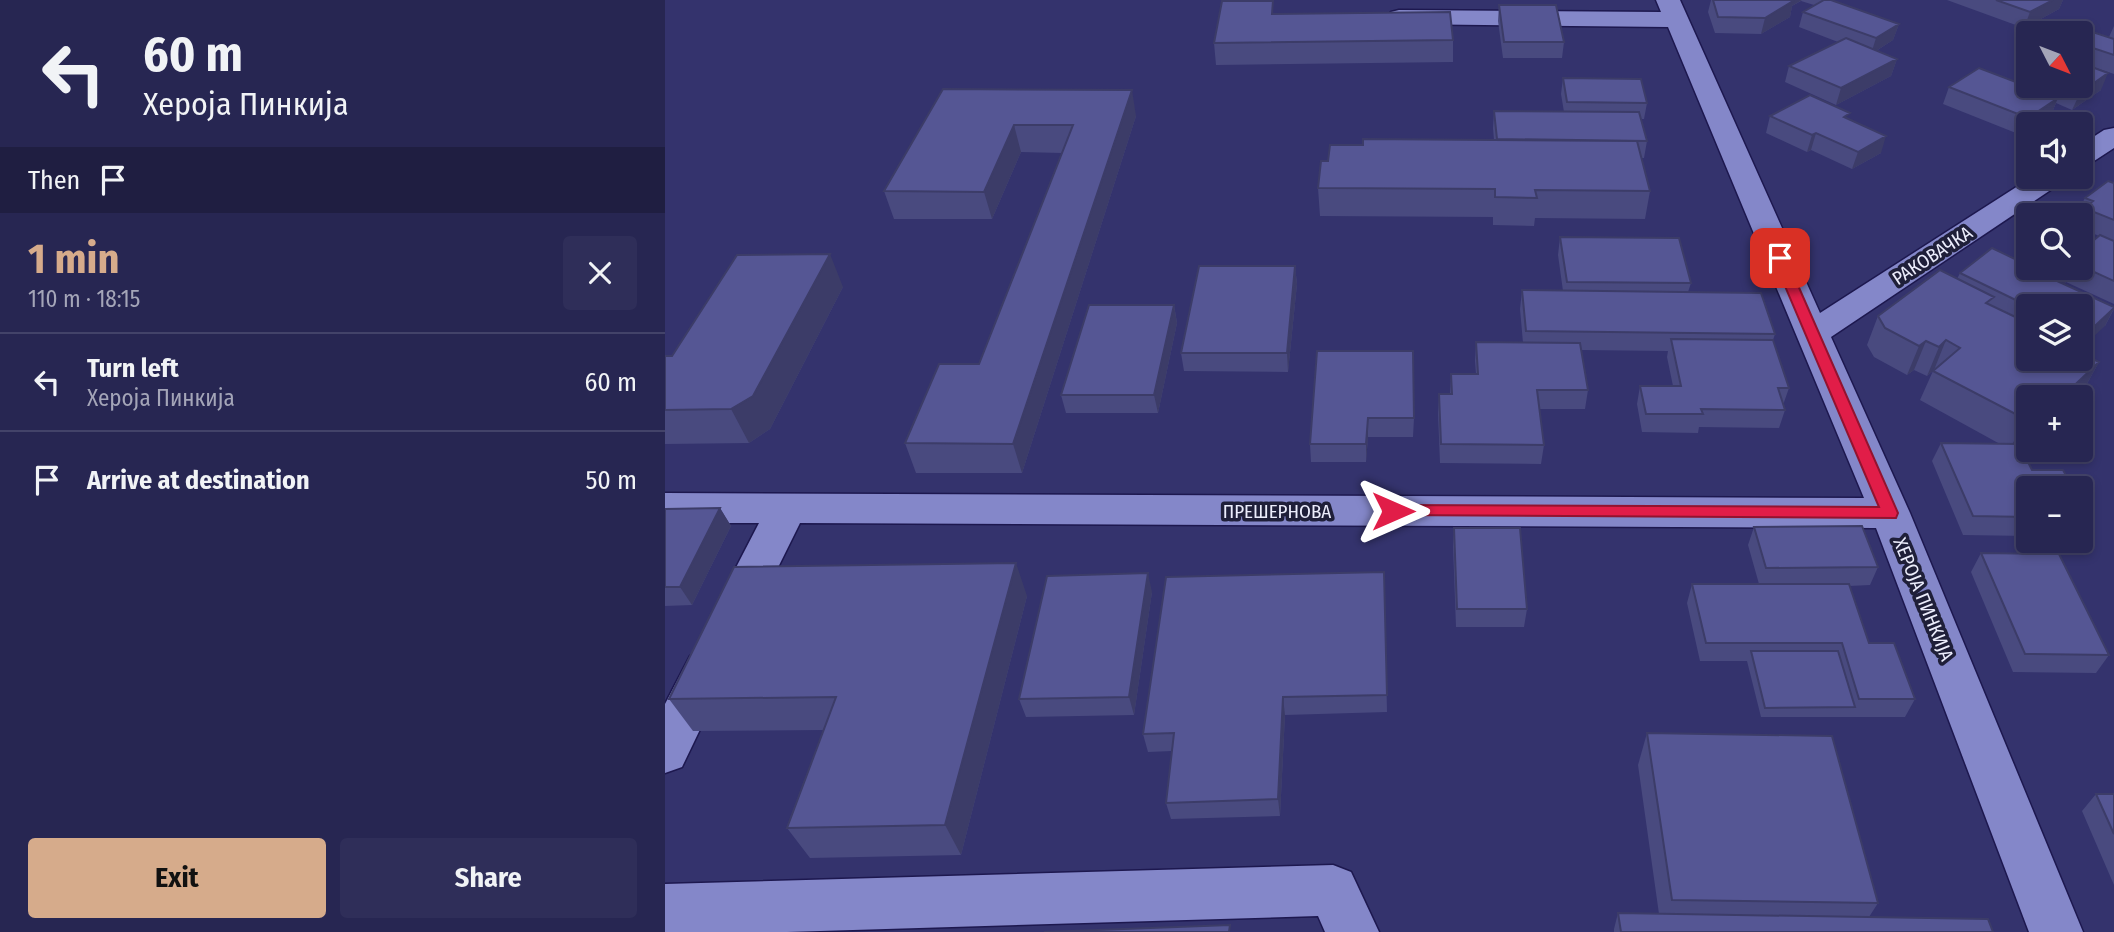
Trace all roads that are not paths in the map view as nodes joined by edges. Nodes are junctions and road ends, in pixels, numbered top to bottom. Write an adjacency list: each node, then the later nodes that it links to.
1 (1672, 10): 2 (street); 6 (street, ХЕРОЈА ПИНКИЈА)
2 (1379, 17)
3 (2114, 136): 4 (street)
4 (2093, 150)
5 (2033, 189): 6 (street, РАКОВАЧКА)
6 (1813, 333): 9 (street, ХЕРОЈА ПИНКИЈА)
7 (665, 508): 8 (street, ПРЕШЕРНОВА)
8 (787, 508): 9 (street, ПРЕШЕРНОВА); 10 (street)
9 (1890, 513): 14 (street, ХЕРОЈА ПИНКИЈА)
10 (665, 752)
11 (665, 910): 12 (street)
12 (960, 916): 13 (street)
13 (1352, 932)
14 (2056, 932)

